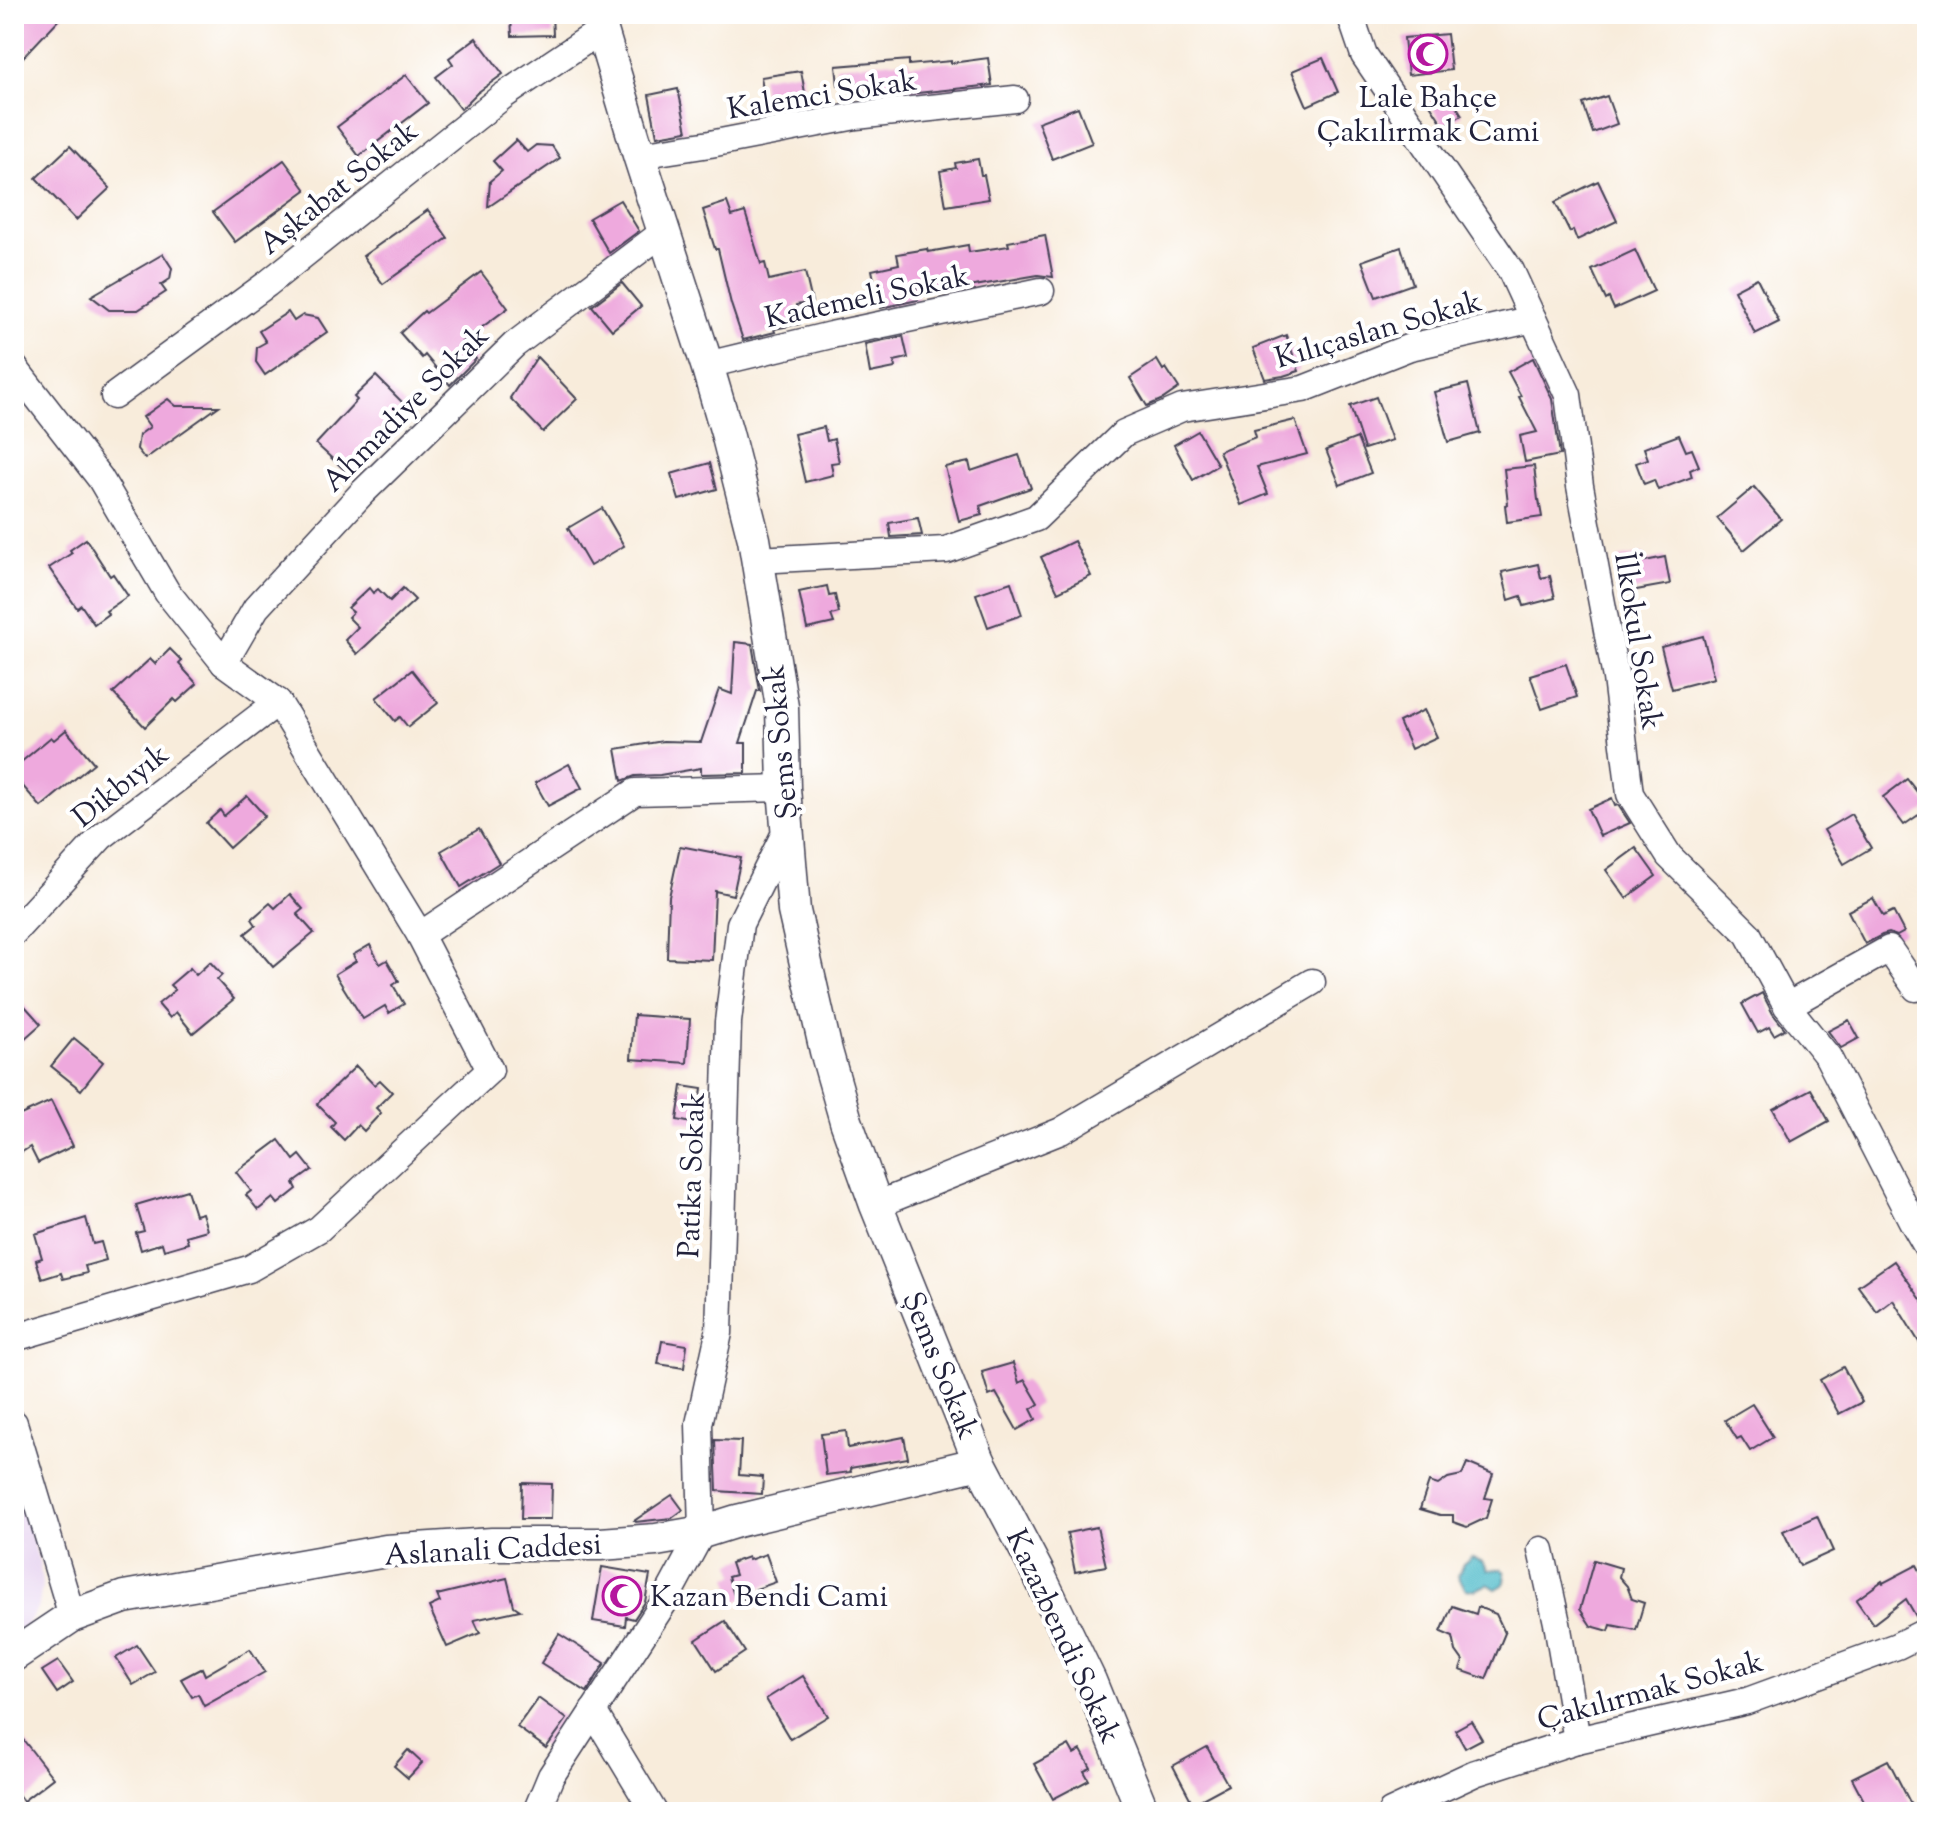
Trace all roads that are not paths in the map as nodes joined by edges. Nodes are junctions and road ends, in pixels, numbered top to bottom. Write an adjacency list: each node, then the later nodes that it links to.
1 (1350, 14): 7 (street, İlkokul Sokak)
2 (600, 22): 4 (street, Şems Sokak); 10 (street, Aşkabat Sokak)
3 (1015, 99): 4 (street, Kalemci Sokak)
4 (639, 155): 5 (street, Şems Sokak)
5 (665, 231): 8 (street, Şems Sokak); 12 (street, Ahmadiye Sokak)
6 (1041, 291): 8 (street, Kademeli Sokak)
7 (1533, 319): 11 (street, Kılıçaslan Sokak); 20 (street, İlkokul Sokak)
8 (707, 365): 11 (street, Şems Sokak)
9 (14, 367): 12 (street)
10 (114, 396)
11 (757, 560): 14 (street, Şems Sokak)
12 (224, 663): 13 (street)
13 (278, 702): 16 (street, Dikbıyık); 17 (street)
14 (784, 788): 15 (street, Şems Sokak); 17 (street)
15 (787, 829): 21 (street, Şems Sokak); 26 (street, Patika Sokak)
16 (14, 932)
17 (420, 935): 23 (street)
18 (1312, 982): 21 (street)
19 (1916, 988): 20 (street)
20 (1787, 1006): 22 (street, İlkokul Sokak)
21 (876, 1205): 25 (street, Şems Sokak)
22 (1927, 1247)
23 (14, 1338)
24 (14, 1423): 28 (street)
25 (980, 1463): 26 (street, Aslanali Caddesi); 35 (street, Kazazbendi Sokak)
26 (702, 1532): 28 (street, Aslanali Caddesi); 31 (street)
27 (1541, 1550): 32 (street)
28 (72, 1616): 30 (street, Aslanali Caddesi)
29 (1927, 1631): 32 (street, Çakılırmak Sokak)
30 (14, 1655)
31 (593, 1711): 33 (street); 34 (street)
32 (1577, 1740): 36 (street, Çakılırmak Sokak)
33 (536, 1812)
34 (654, 1812)
35 (1143, 1812)
36 (1391, 1812)

